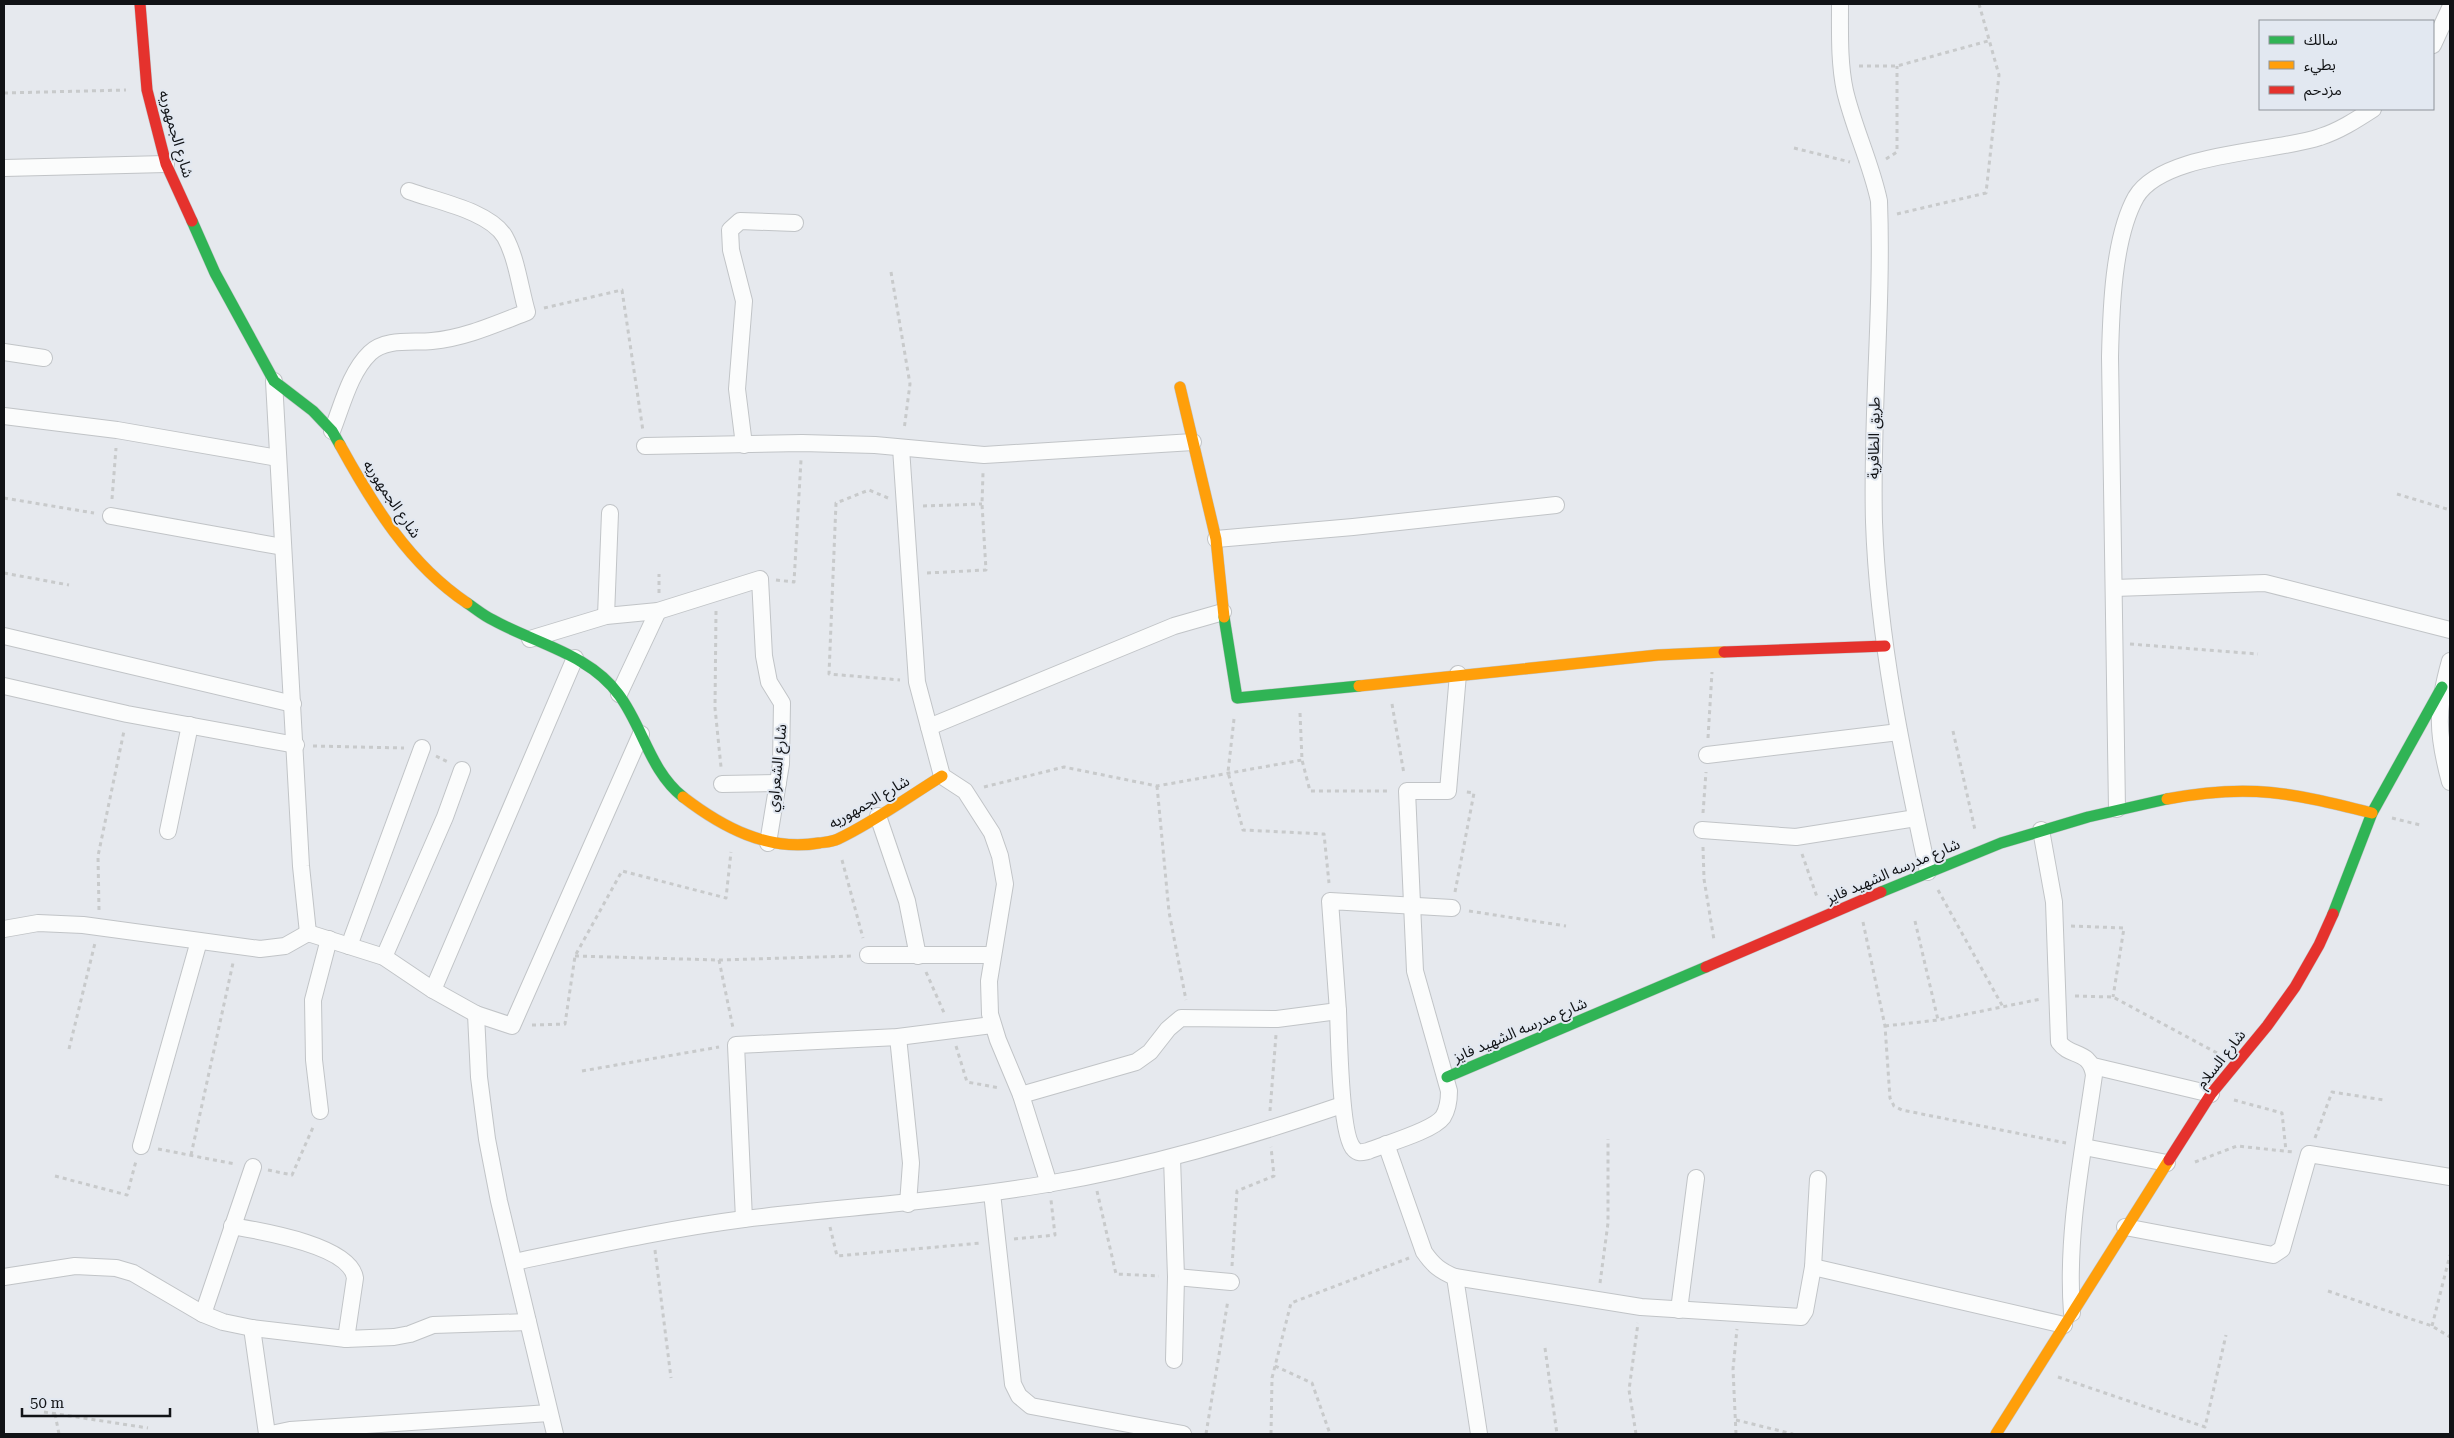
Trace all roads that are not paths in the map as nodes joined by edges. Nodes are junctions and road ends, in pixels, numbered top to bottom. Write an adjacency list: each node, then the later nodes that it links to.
1 (140, 4): 6 (street, شارع الجمهوريه)
2 (1840, 4): 33 (street, طريق الظافرية)
3 (2450, 8): 4 (street)
4 (2434, 43)
5 (2372, 110): 26 (street)
6 (166, 164): 7 (street); 12 (street, شارع الجمهوريه)
7 (4, 168)
8 (409, 191): 15 (street)
9 (795, 223): 17 (street)
10 (4, 352): 11 (street)
11 (44, 358)
12 (274, 380): 15 (street, شارع الجمهوريه); 20 (street)
13 (1180, 388): 16 (street)
14 (4, 416): 20 (street)
15 (332, 431): 32 (street, شارع الجمهوريه)
16 (1193, 442): 19 (street); 24 (street)
17 (744, 445): 18 (street); 19 (street)
18 (645, 446)
19 (901, 448): 42 (street)
20 (278, 458): 25 (street)
21 (1556, 506): 24 (street)
22 (610, 513): 29 (street)
23 (111, 516): 25 (street)
24 (1216, 539): 28 (street)
25 (283, 547): 40 (street)
26 (2114, 588): 30 (street); 54 (street)
27 (658, 611): 29 (street); 39 (street); 52 (street, شارع الشعراوي)
28 (1223, 612): 36 (street); 42 (street)
29 (606, 616): 32 (street)
30 (2450, 630)
31 (4, 636): 40 (street)
32 (530, 639): 34 (street, شارع الجمهوريه)
33 (1885, 646): 36 (street); 43 (street, طريق الظافرية)
34 (575, 658): 39 (street, شارع الجمهوريه); 74 (street)
35 (2450, 661): 38 (street)
36 (1458, 674): 63 (street)
37 (4, 686): 41 (street)
38 (2442, 687): 45 (street); 55 (street, شارع السلام)
39 (619, 694): 44 (street, شارع الجمهوريه)
40 (293, 704): 46 (street)
41 (190, 725): 46 (street); 60 (street)
42 (929, 727): 50 (street)
43 (1900, 732): 48 (street); 57 (street, طريق الظافرية)
44 (641, 734): 61 (street, شارع الجمهوريه); 76 (street)
45 (2445, 744): 51 (street)
46 (296, 745): 66 (street)
47 (422, 748): 69 (street)
48 (1707, 755)
49 (462, 770): 73 (street)
50 (942, 776): 56 (street, شارع الجمهوريه); 71 (street)
51 (2450, 782)
52 (778, 783): 53 (street); 61 (street, شارع الشعراوي)
53 (722, 784)
54 (2118, 809): 55 (street, شارع مدرسه الشهيد فايز); 59 (street, شارع مدرسه الشهيد فايز)
55 (2372, 812): 81 (street, شارع السلام)
56 (878, 816): 61 (street, شارع الجمهوريه); 72 (street)
57 (1916, 818): 58 (street); 62 (street, طريق الظافرية)
58 (1702, 830)
59 (2041, 830): 62 (street, شارع مدرسه الشهيد فايز); 79 (street)
60 (168, 832)
61 (768, 843)
62 (1928, 872): 80 (street, شارع مدرسه الشهيد فايز)
63 (1413, 906): 64 (street); 75 (street); 80 (street)
64 (1452, 908)
65 (4, 929): 68 (street)
66 (308, 933): 67 (street); 68 (street)
67 (329, 939): 69 (street); 84 (street)
68 (198, 941): 86 (street)
69 (349, 946): 73 (street)
70 (868, 955): 72 (street)
71 (992, 955): 72 (street); 77 (street)
72 (918, 956)
73 (384, 957): 74 (street)
74 (433, 990): 76 (street)
75 (1338, 1011): 82 (street); 83 (street)
76 (476, 1014): 100 (street)
77 (992, 1025): 78 (street); 82 (street)
78 (898, 1037): 96 (street); 97 (street)
79 (2093, 1066): 81 (street); 87 (street)
80 (1447, 1077): 85 (street)
81 (2211, 1094): 89 (street, شارع السلام)
82 (1021, 1095): 94 (street)
83 (1342, 1105): 85 (street); 88 (street)
84 (320, 1111)
85 (1386, 1144): 103 (street)
86 (141, 1146)
87 (2084, 1147): 89 (street); 108 (street)
88 (1172, 1158): 94 (street); 102 (street)
89 (2167, 1163): 99 (street, شارع السلام)
90 (253, 1168): 98 (street)
91 (2450, 1177): 99 (street)
92 (1696, 1178): 106 (street)
93 (1818, 1179): 101 (street)
94 (1049, 1184): 95 (street)
95 (992, 1193): 96 (street); 116 (street)
96 (908, 1204): 97 (street)
97 (744, 1219): 100 (street)
98 (232, 1226): 107 (street); 111 (street)
99 (2126, 1227): 108 (street, شارع السلام)
100 (514, 1262): 109 (street)
101 (1813, 1267): 106 (street); 108 (street)
102 (1176, 1277): 105 (street); 112 (street)
103 (1455, 1277): 106 (street); 117 (street)
104 (4, 1278): 107 (street)
105 (1231, 1282)
106 (1678, 1310)
107 (203, 1314): 110 (street)
108 (2068, 1319): 118 (street, شارع السلام)
109 (528, 1322): 111 (street); 113 (street)
110 (252, 1328): 111 (street); 114 (street)
111 (346, 1339)
112 (1174, 1360)
113 (549, 1413): 114 (street); 115 (street)
114 (269, 1434)
115 (555, 1434)
116 (1182, 1434)
117 (1479, 1434)
118 (1996, 1434)

